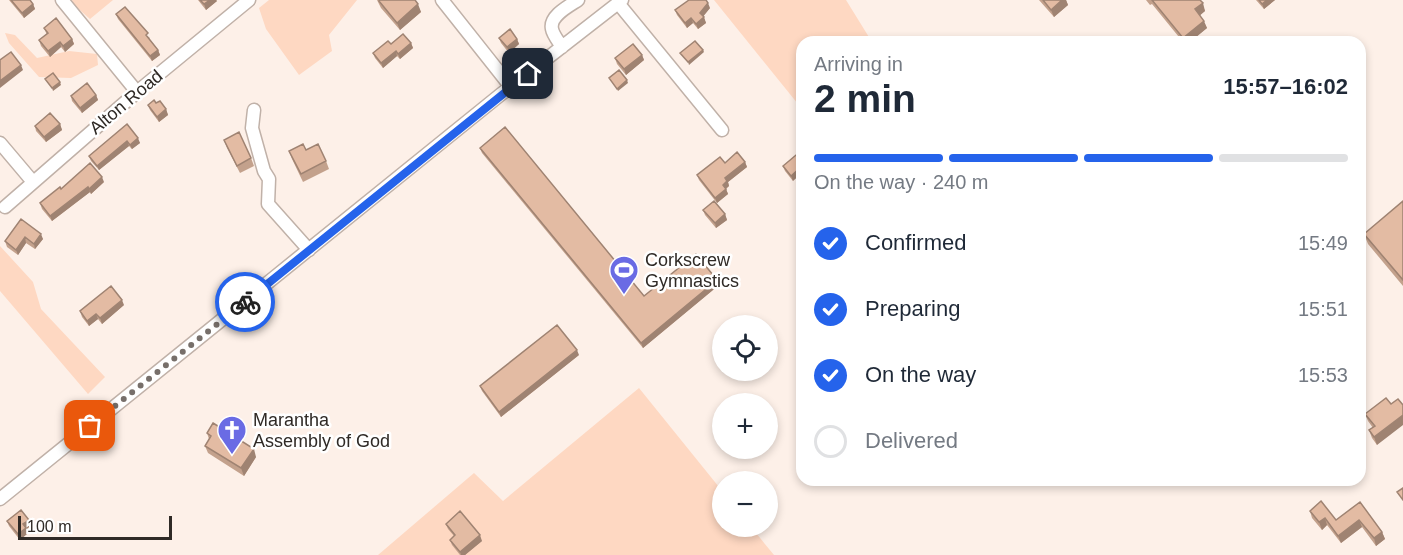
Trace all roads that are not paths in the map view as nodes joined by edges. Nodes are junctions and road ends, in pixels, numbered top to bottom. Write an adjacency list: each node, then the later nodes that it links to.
1 (62, 0): 8 (street)
2 (442, 0): 7 (street)
3 (578, 0): 6 (street)
4 (247, 1): 8 (street, Alton Road)
5 (615, 2): 6 (street); 10 (street)
6 (562, 47): 7 (street)
7 (511, 87): 14 (street)
8 (137, 93): 12 (street, Alton Road)
9 (254, 110): 14 (street)
10 (722, 130)
11 (0, 142): 12 (street)
12 (33, 183): 13 (street, Alton Road)
13 (5, 207)
14 (309, 250): 15 (street)
15 (0, 499)

